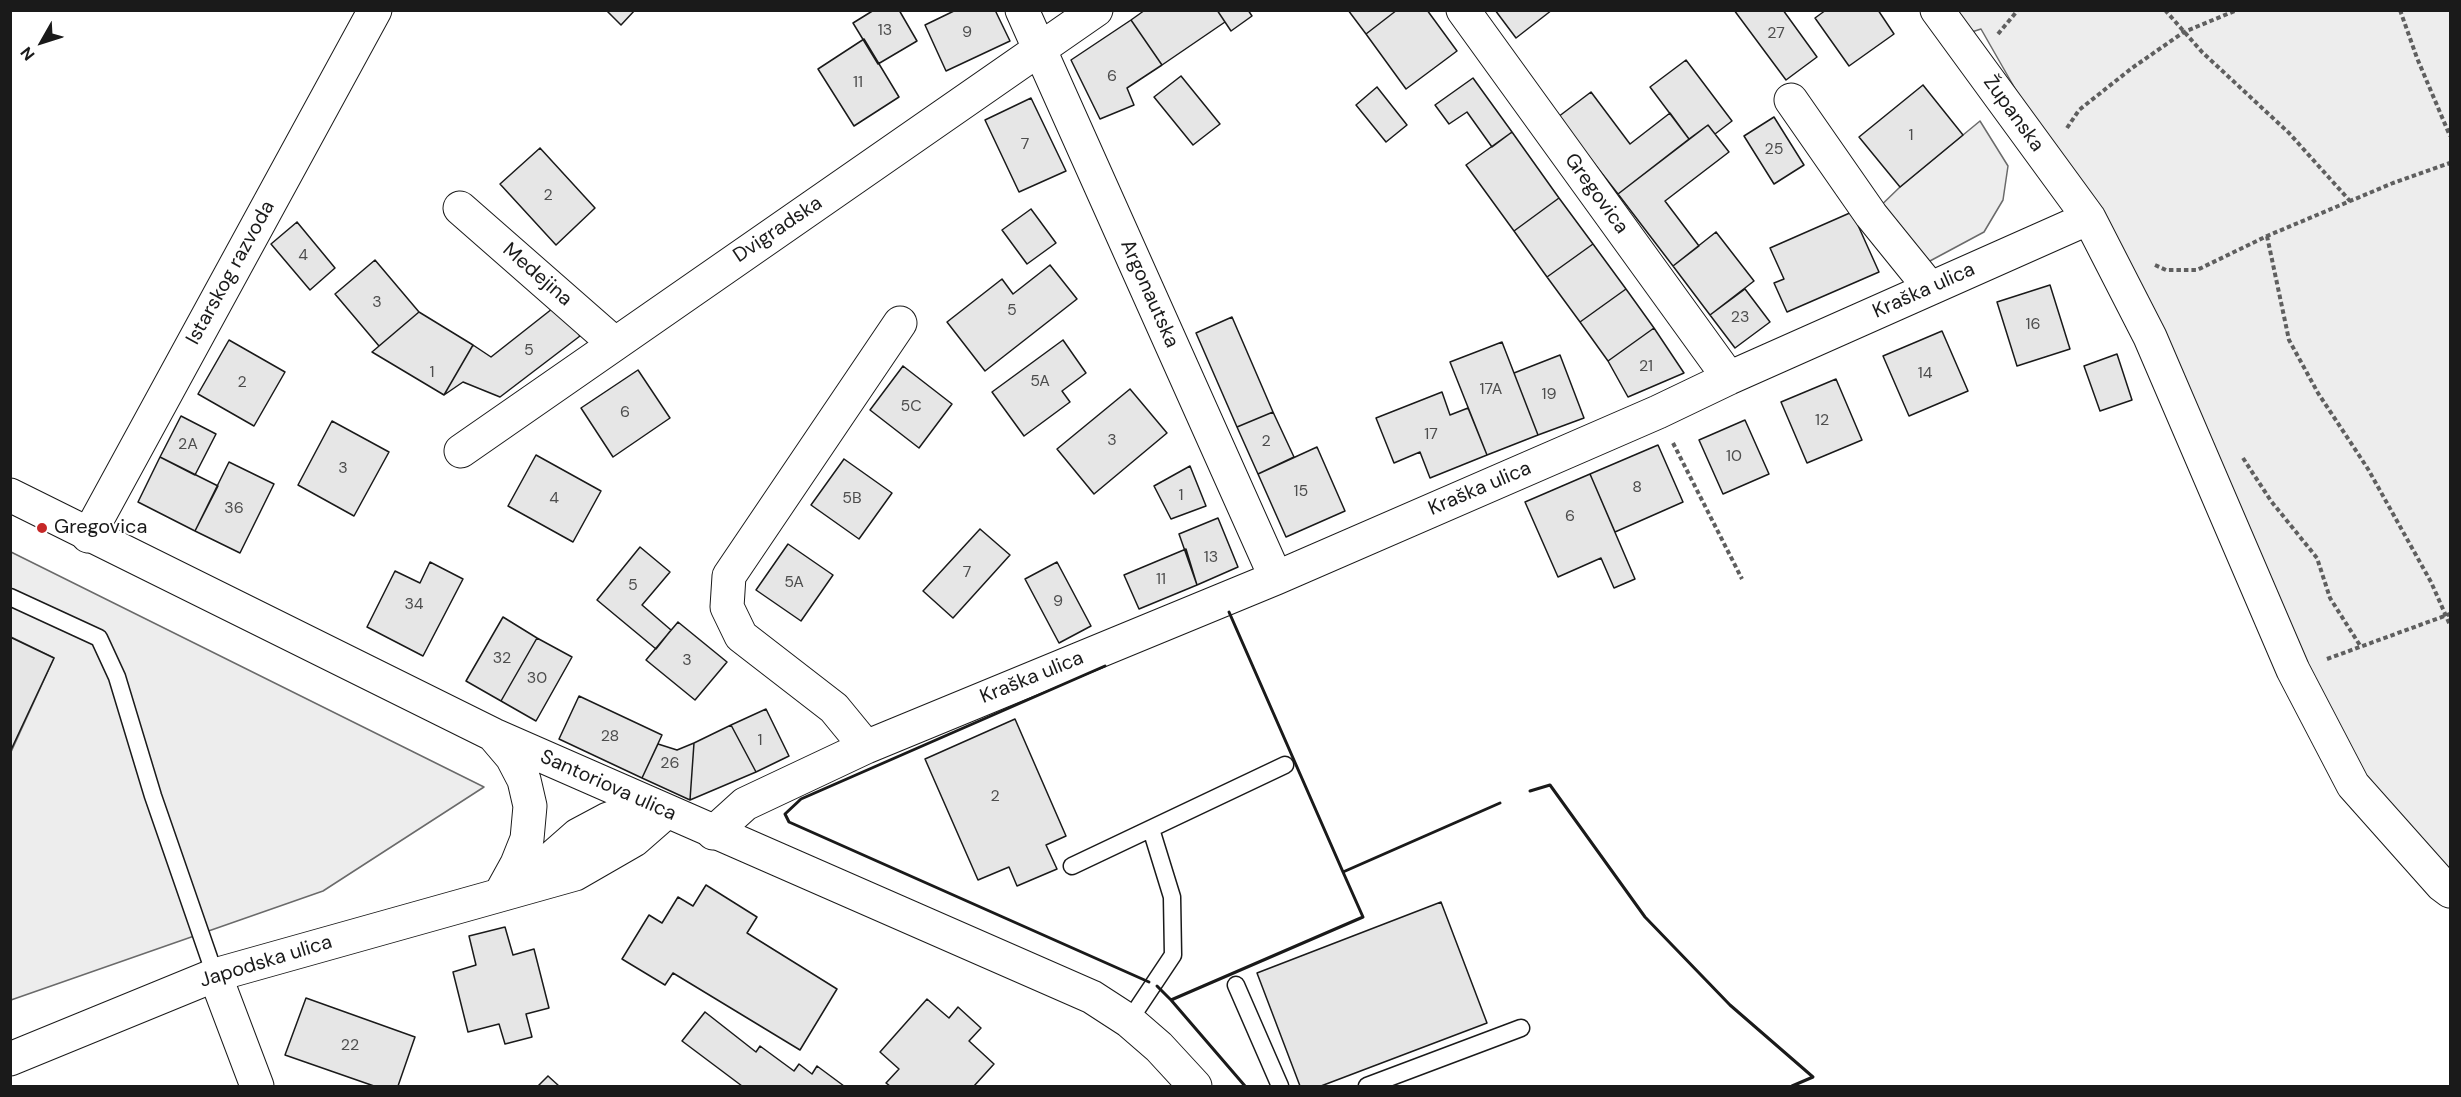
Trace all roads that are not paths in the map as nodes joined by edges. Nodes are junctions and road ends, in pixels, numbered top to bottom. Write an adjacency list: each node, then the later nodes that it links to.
1 (375, 10): 16 (street, Istarskog razvoda)
2 (1022, 10): 6 (street, Argonautska)
3 (1096, 10): 6 (street, Dvigradska)
4 (1463, 10): 13 (street, Gregovica)
5 (1937, 10): 9 (street, Županska)
6 (1040, 51): 12 (street, Dvigradska); 17 (street, Argonautska)
7 (1791, 100): 10 (street)
8 (460, 208): 12 (street, Medejina)
9 (2096, 232): 10 (street, Kraška ulica); 27 (street, Županska)
10 (1930, 288): 13 (street, Kraška ulica)
11 (900, 323): 20 (street)
12 (614, 343): 14 (street, Dvigradska)
13 (1729, 378): 17 (street, Kraška ulica)
14 (461, 451)
15 (10, 495): 16 (street, Santoriova ulica)
16 (88, 536): 19 (street, Santoriova ulica)
17 (1276, 578): 20 (street, Kraška ulica)
18 (10, 597): 28 (lane)
19 (494, 735): 22 (street, Santoriova ulica); 26 (street)
20 (866, 747): 24 (street, Kraška ulica)
21 (1285, 765): 23 (lane)
22 (657, 808): 24 (street, Santoriova ulica); 26 (street)
23 (1151, 829): 25 (lane); 30 (lane)
24 (713, 833): 30 (street, Santoriova ulica)
25 (1072, 866)
26 (516, 890): 28 (street, Japodska ulica)
27 (2451, 891)
28 (215, 975): 32 (street, Japodska ulica); 33 (street)
29 (1236, 985): 35 (lane)
30 (1129, 1021): 34 (street, Santoriova ulica)
31 (1521, 1028): 36 (lane)
32 (10, 1059)
33 (257, 1086)
34 (1195, 1086)
35 (1280, 1086)
36 (1367, 1086)

